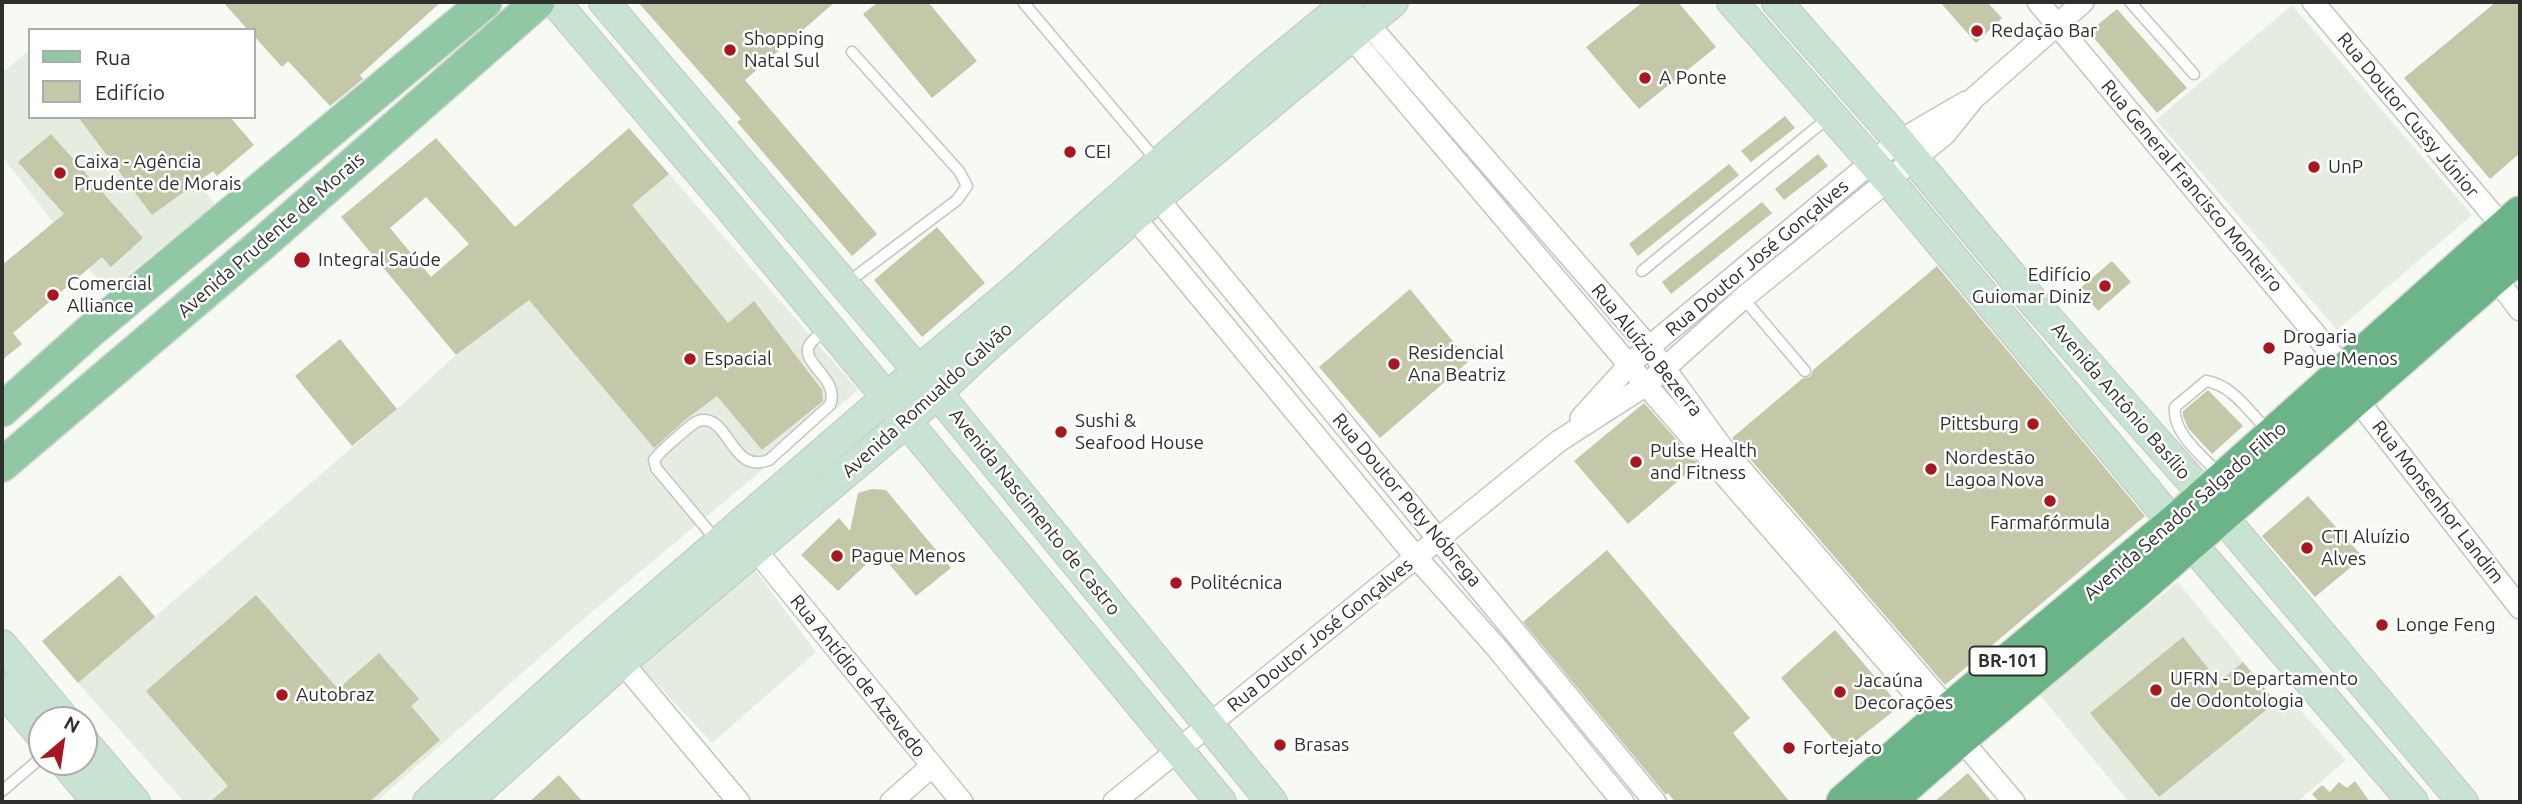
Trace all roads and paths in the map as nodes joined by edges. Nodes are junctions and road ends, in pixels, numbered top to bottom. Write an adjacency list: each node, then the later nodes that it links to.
1 (485, 2): 48 (main road, Avenida Prudente de Morais)
2 (538, 2): 52 (main road, Avenida Prudente de Morais)
3 (555, 2): 21 (main road)
4 (604, 2): 17 (main road, Avenida Nascimento de Castro)
5 (1023, 2): 22 (lane)
6 (1348, 2): 22 (main road, Avenida Romualdo Galvão)
7 (1393, 2): 15 (main road, Avenida Romualdo Galvão)
8 (1732, 2): 19 (main road, Avenida Antônio Basílio)
9 (1777, 2): 20 (main road, Avenida Antônio Basílio)
10 (2038, 2): 14 (street, Rua General Francisco Monteiro)
11 (2083, 2): 14 (street, Rua Doutor José Gonçalves)
12 (2130, 2): 18 (lane)
13 (2313, 2): 27 (street, Rua Doutor Cussy Júnior)
14 (2057, 24): 20 (street, Rua Doutor José Gonçalves); 45 (street, Rua General Francisco Monteiro)
15 (1359, 30): 24 (main road, Avenida Romualdo Galvão); 39 (street, Rua Aluízio Bezerra); 40 (street, Rua Aluízio Bezerra)
16 (852, 52): 32 (lane)
17 (658, 67): 21 (main road); 28 (main road, Avenida Nascimento de Castro)
18 (2194, 74)
19 (1831, 115): 23 (main road, Avenida Antônio Basílio); 29 (lane)
20 (1907, 151): 23 (street, Rua Doutor José Gonçalves); 34 (main road, Avenida Antônio Basílio)
21 (683, 153): 25 (main road)
22 (1159, 163): 42 (main road, Avenida Romualdo Galvão)
23 (1880, 171): 31 (main road, Avenida Antônio Basílio); 33 (street, Rua Doutor José Gonçalves); 35 (street, Rua Doutor José Gonçalves)
24 (1158, 199): 26 (main road, Avenida Romualdo Galvão); 56 (street, Rua Doutor Poty Nóbrega)
25 (725, 202): 28 (main road); 38 (main road)
26 (1134, 217): 46 (main road, Avenida Romualdo Galvão); 59 (street, Rua Doutor Poty Nóbrega)
27 (2515, 232): 30 (highway, Avenida Senador Salgado Filho / BR-101); 45 (highway, Avenida Senador Salgado Filho / BR-101)
28 (809, 243): 32 (main road, Avenida Nascimento de Castro)
29 (1642, 271)
30 (2494, 276): 36 (street); 45 (highway, Avenida Senador Salgado Filho / BR-101)
31 (1970, 278): 34 (main road); 55 (main road, Avenida Antônio Basílio)
32 (845, 285): 42 (main road, Avenida Nascimento de Castro)
33 (1743, 298): 37 (street, Rua Doutor José Gonçalves); 43 (lane)
34 (2036, 305): 54 (main road, Avenida Antônio Basílio)
35 (1698, 307): 37 (street); 39 (street, Rua Doutor José Gonçalves)
36 (2520, 310)
37 (1713, 325): 41 (street, Rua Doutor José Gonçalves)
38 (828, 327): 47 (main road); 57 (lane)
39 (1649, 347): 40 (street, Rua Doutor José Gonçalves); 41 (street, Rua Aluízio Bezerra)
40 (1630, 365): 44 (street, Rua Aluízio Bezerra); 51 (street, Rua Doutor José Gonçalves)
41 (1666, 368): 44 (street, Rua Doutor José Gonçalves); 53 (street, Rua Aluízio Bezerra)
42 (918, 370): 46 (main road, Avenida Nascimento de Castro); 47 (main road, Avenida Romualdo Galvão)
43 (1805, 371)
44 (1646, 384): 51 (street, Rua Doutor José Gonçalves); 53 (street, Rua Aluízio Bezerra)
45 (2351, 384): 50 (highway, Avenida Senador Salgado Filho / BR-101); 54 (highway, Avenida Senador Salgado Filho / BR-101); 60 (street, Rua Monsenhor Landim)
46 (937, 393): 49 (main road, Avenida Romualdo Galvão); 69 (main road, Avenida Nascimento de Castro)
47 (887, 397): 49 (main road); 57 (main road, Avenida Romualdo Galvão)
48 (2, 410)
49 (907, 421): 58 (main road, Avenida Romualdo Galvão); 70 (main road)
50 (2272, 436): 54 (highway, Avenida Senador Salgado Filho / BR-101); 54 (lane)
51 (1559, 442): 56 (street, Rua Doutor José Gonçalves)
52 (2, 465)
53 (1740, 480): 68 (street, Rua Aluízio Bezerra)
54 (2216, 496): 55 (highway, Avenida Senador Salgado Filho / BR-101); 76 (main road, Avenida Antônio Basílio)
55 (2182, 532): 68 (highway, Avenida Senador Salgado Filho / BR-101); 92 (main road, Avenida Antônio Basílio)
56 (1438, 538): 59 (street, Rua Doutor José Gonçalves); 61 (street, Rua Doutor Poty Nóbrega)
57 (718, 543): 79 (main road, Avenida Romualdo Galvão)
58 (755, 549): 64 (main road, Avenida Romualdo Galvão); 72 (street, Rua Antídio de Azevedo)
59 (1416, 557): 63 (street, Rua Doutor Poty Nóbrega); 69 (street, Rua Doutor José Gonçalves)
60 (2520, 608)
61 (1516, 632): 63 (street); 88 (street, Rua Doutor Poty Nóbrega)
62 (2, 645): 66 (main road)
63 (1496, 647): 87 (street, Rua Doutor Poty Nóbrega)
64 (622, 662): 80 (main road, Avenida Romualdo Galvão); 81 (street)
65 (2, 689): 67 (main road)
66 (53, 706)
67 (28, 720)
68 (1949, 723): 89 (highway, Avenida Senador Salgado Filho / BR-101); 90 (highway, Avenida Senador Salgado Filho / BR-101); 91 (street, Rua Aluízio Bezerra)
69 (1209, 726): 70 (street, Rua Doutor José Gonçalves); 86 (main road, Avenida Nascimento de Castro)
70 (1177, 751): 84 (street, Rua Doutor José Gonçalves); 85 (main road)
71 (98, 758): 78 (main road)
72 (932, 766): 82 (street); 83 (street, Rua Antídio de Azevedo)
73 (28, 769): 75 (lane)
74 (76, 776): 77 (main road)
75 (2, 791)
76 (2454, 799)
77 (98, 802)
78 (135, 802)
79 (429, 802)
80 (466, 802)
81 (739, 802)
82 (891, 802)
83 (962, 802)
84 (1114, 802)
85 (1221, 802)
86 (1272, 802)
87 (1623, 802)
88 (1654, 802)
89 (1844, 802)
90 (1887, 802)
91 (2014, 802)
92 (2413, 802)

